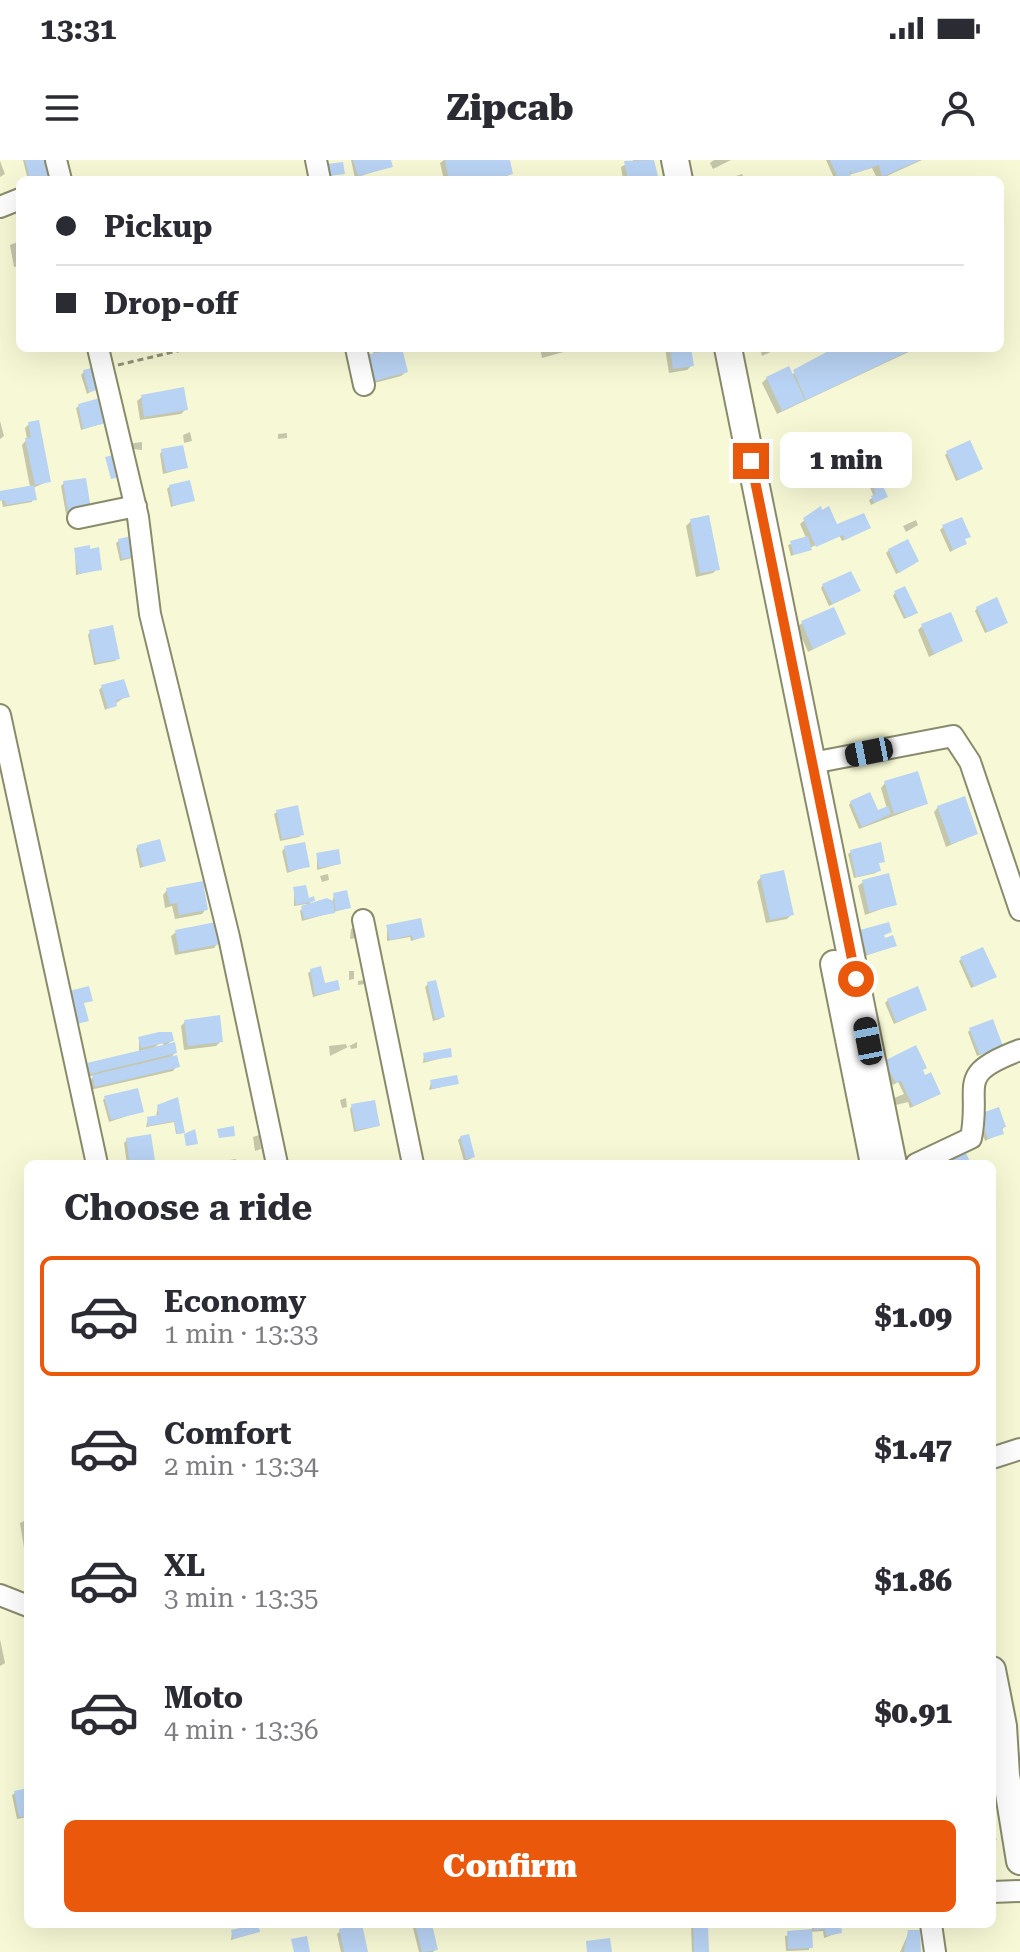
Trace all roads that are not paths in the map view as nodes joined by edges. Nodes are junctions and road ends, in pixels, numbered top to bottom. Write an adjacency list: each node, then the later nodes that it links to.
1 (99, 352): 5 (street)
2 (357, 352): 4 (street)
3 (722, 358): 8 (main road)
4 (364, 385)
5 (136, 506): 6 (street); 13 (street)
6 (78, 518)
7 (0, 715): 12 (street)
8 (804, 750): 9 (street); 15 (main road); 16 (main road)
9 (1020, 910)
10 (363, 920): 14 (street)
11 (1020, 1050): 17 (street)
12 (96, 1160)
13 (276, 1160)
14 (412, 1160)
15 (873, 1160)
16 (892, 1160)
17 (924, 1160)
18 (1020, 1449): 19 (street)
19 (996, 1457)
20 (0, 1595): 21 (street)
21 (24, 1604)
22 (996, 1691): 24 (main road)
23 (996, 1749): 24 (main road)
24 (1006, 1775): 25 (main road)
25 (1020, 1861)
26 (1020, 1891): 27 (street)
27 (996, 1892)
28 (932, 1928): 29 (street)
29 (935, 1952)

